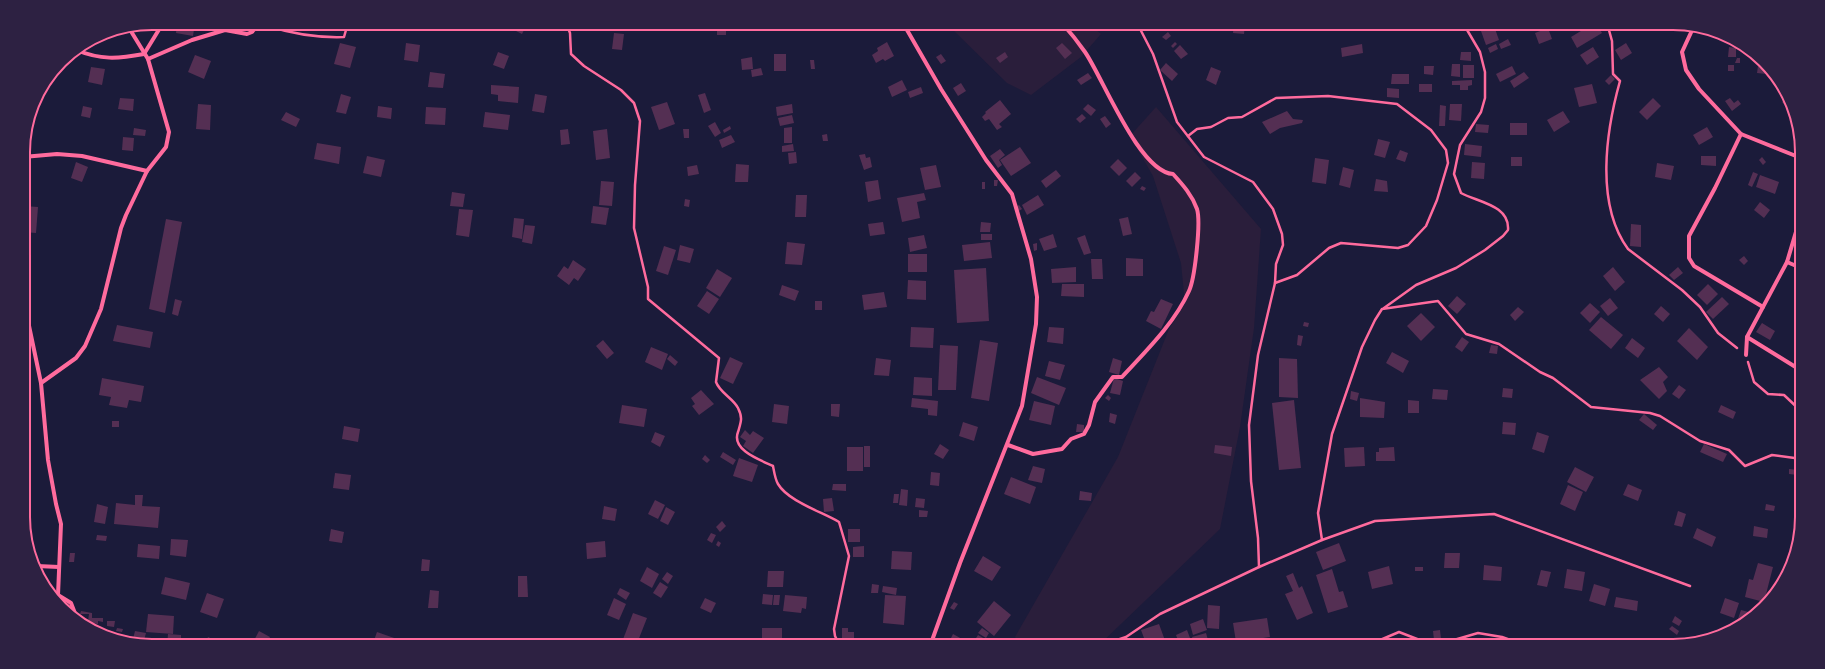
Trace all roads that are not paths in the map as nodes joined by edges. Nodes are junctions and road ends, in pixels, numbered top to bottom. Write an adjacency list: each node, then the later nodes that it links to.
1 (159, 30): 10 (street)
2 (225, 30): 4 (street)
3 (225, 30): 11 (street)
4 (254, 30)
5 (907, 30): 25 (street)
6 (1068, 30): 25 (street)
7 (1691, 31): 12 (street)
8 (131, 32): 10 (street)
9 (82, 52): 10 (street)
10 (144, 54): 11 (street)
11 (148, 59): 15 (street)
12 (1741, 134): 14 (street); 19 (street)
13 (30, 156): 15 (street)
14 (1795, 156)
15 (147, 171): 24 (street)
16 (1795, 235): 17 (street)
17 (1787, 262): 18 (street); 19 (street)
18 (1795, 265)
19 (1763, 307): 21 (street)
20 (30, 331): 24 (street)
21 (1747, 337): 22 (street); 23 (street)
22 (1746, 355)
23 (1795, 367)
24 (41, 383): 27 (street)
25 (1008, 444): 30 (street)
26 (41, 566): 27 (street)
27 (59, 567): 28 (street)
28 (58, 595): 29 (street)
29 (74, 611)
30 (933, 639)

